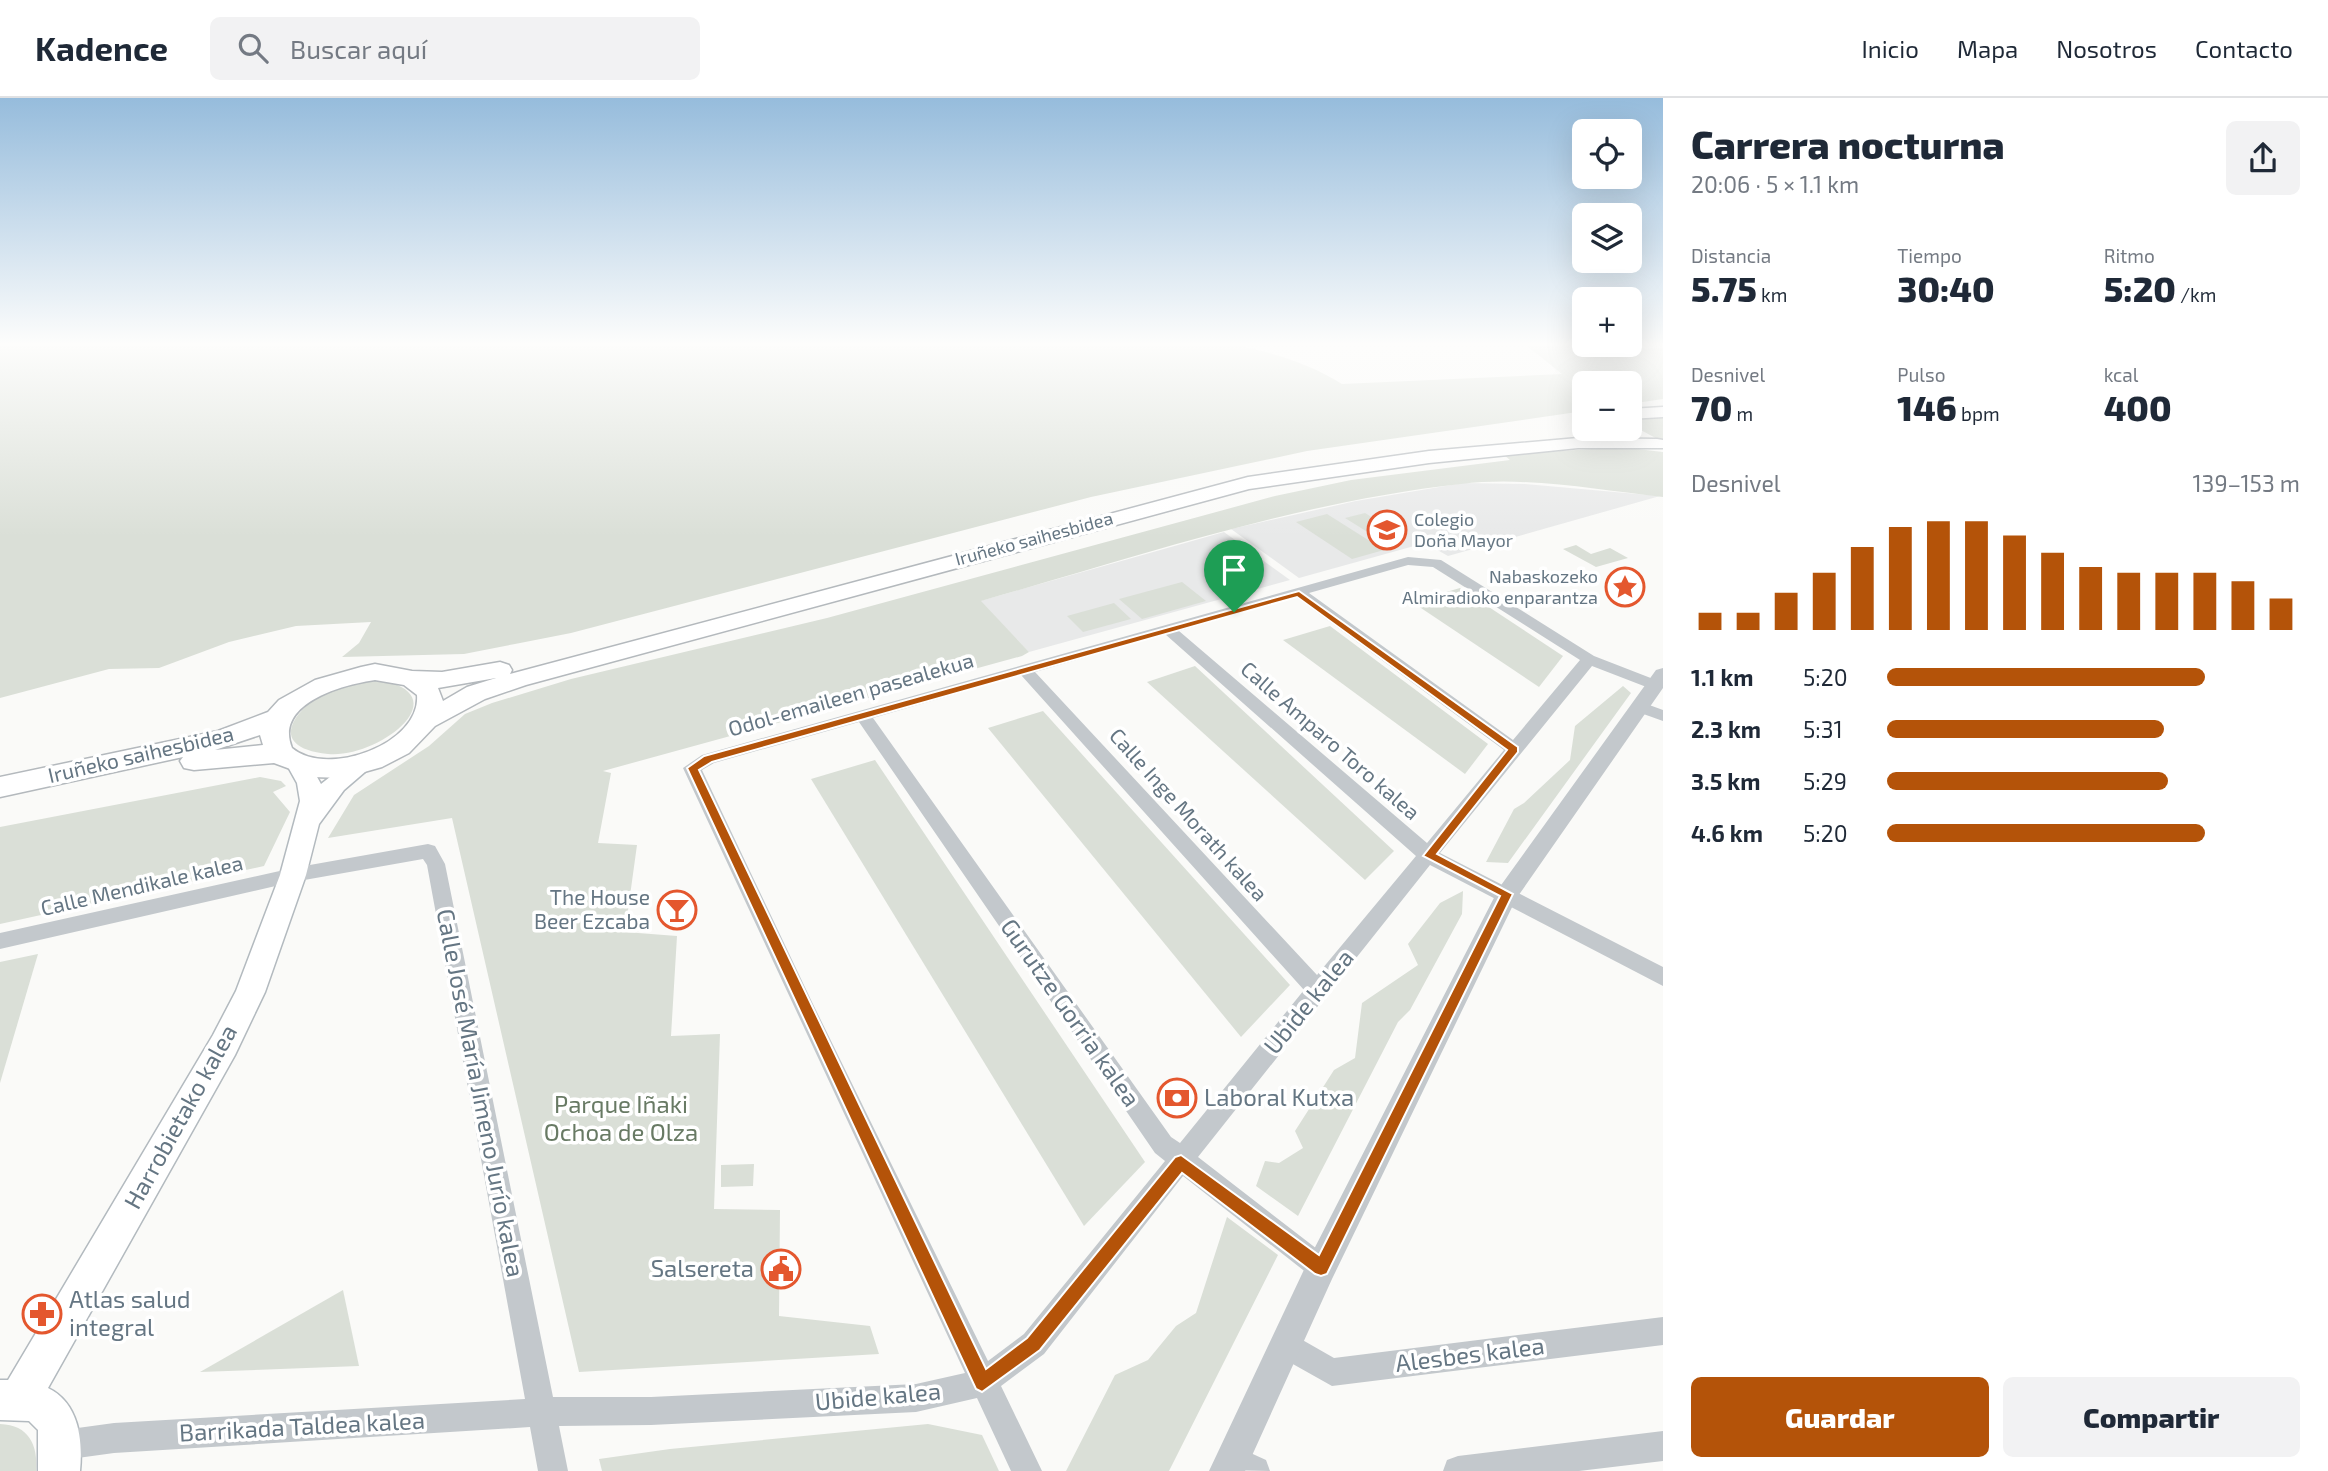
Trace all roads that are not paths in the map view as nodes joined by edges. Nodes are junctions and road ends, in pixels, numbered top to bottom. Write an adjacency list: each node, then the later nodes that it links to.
1 (1663, 412): 2 (highway)
2 (1642, 413)
3 (1642, 436): 5 (highway)
4 (1572, 437): 10 (highway, Iruñeko saihesbidea)
5 (1660, 445): 14 (highway, Iruñeko saihesbidea)
6 (1299, 593): 7 (street, Odol-emaileen pasealekua); 8 (street, Odol-emaileen pasealekua); 15 (street)
7 (1168, 630): 9 (street, Odol-emaileen pasealekua); 21 (street, Calle Amparo Toro kalea)
8 (1590, 659): 11 (street, Odol-emaileen pasealekua); 15 (street, Ubide kalea)
9 (1025, 670): 12 (street, Odol-emaileen pasealekua); 26 (street, Calle Inge Morath kalea)
10 (413, 679): 13 (highway, Iruñeko saihesbidea); 14 (highway)
11 (1656, 695): 23 (street)
12 (863, 715): 27 (street, Gurutze Gorria kalea); 31 (street, Odol-emaileen pasealekua)
13 (280, 717): 16 (highway); 18 (highway, Iruñeko saihesbidea)
14 (429, 719): 17 (highway, Iruñeko saihesbidea)
15 (1514, 749): 21 (street, Ubide kalea)
16 (290, 759): 17 (highway, Iruñeko saihesbidea); 19 (highway, Iruñeko saihesbidea); 20 (main road, Harrobietako kalea)
17 (360, 765): 20 (main road, Harrobietako kalea)
18 (0, 787)
19 (0, 803)
20 (307, 821): 22 (main road, Harrobietako kalea)
21 (1429, 856): 23 (street, Calle Amparo Toro kalea); 26 (street, Ubide kalea)
22 (293, 875): 24 (street, Calle Mendikale kalea); 32 (main road, Harrobietako kalea); 33 (street, Calle José María Jimeno Jurío kalea)
23 (1507, 894): 25 (street, Calle Amparo Toro kalea); 28 (street)
24 (0, 941)
25 (1663, 976)
26 (1317, 990): 27 (street, Ubide kalea)
27 (1181, 1162): 28 (street, Gurutze Gorria kalea); 31 (street, Ubide kalea)
28 (1321, 1268): 30 (street)
29 (1663, 1331): 30 (street, Alesbes kalea)
30 (1285, 1344): 36 (street)
31 (982, 1382): 33 (street, Ubide kalea); 38 (street)
32 (10, 1399): 35 (main road)
33 (541, 1412): 35 (street, Barrikada Taldea kalea); 37 (street, Calle José María Jimeno Jurío kalea)
34 (1663, 1446): 39 (street)
35 (61, 1458)
36 (1238, 1467)
37 (553, 1471)
38 (1027, 1471)
39 (1458, 1471)

